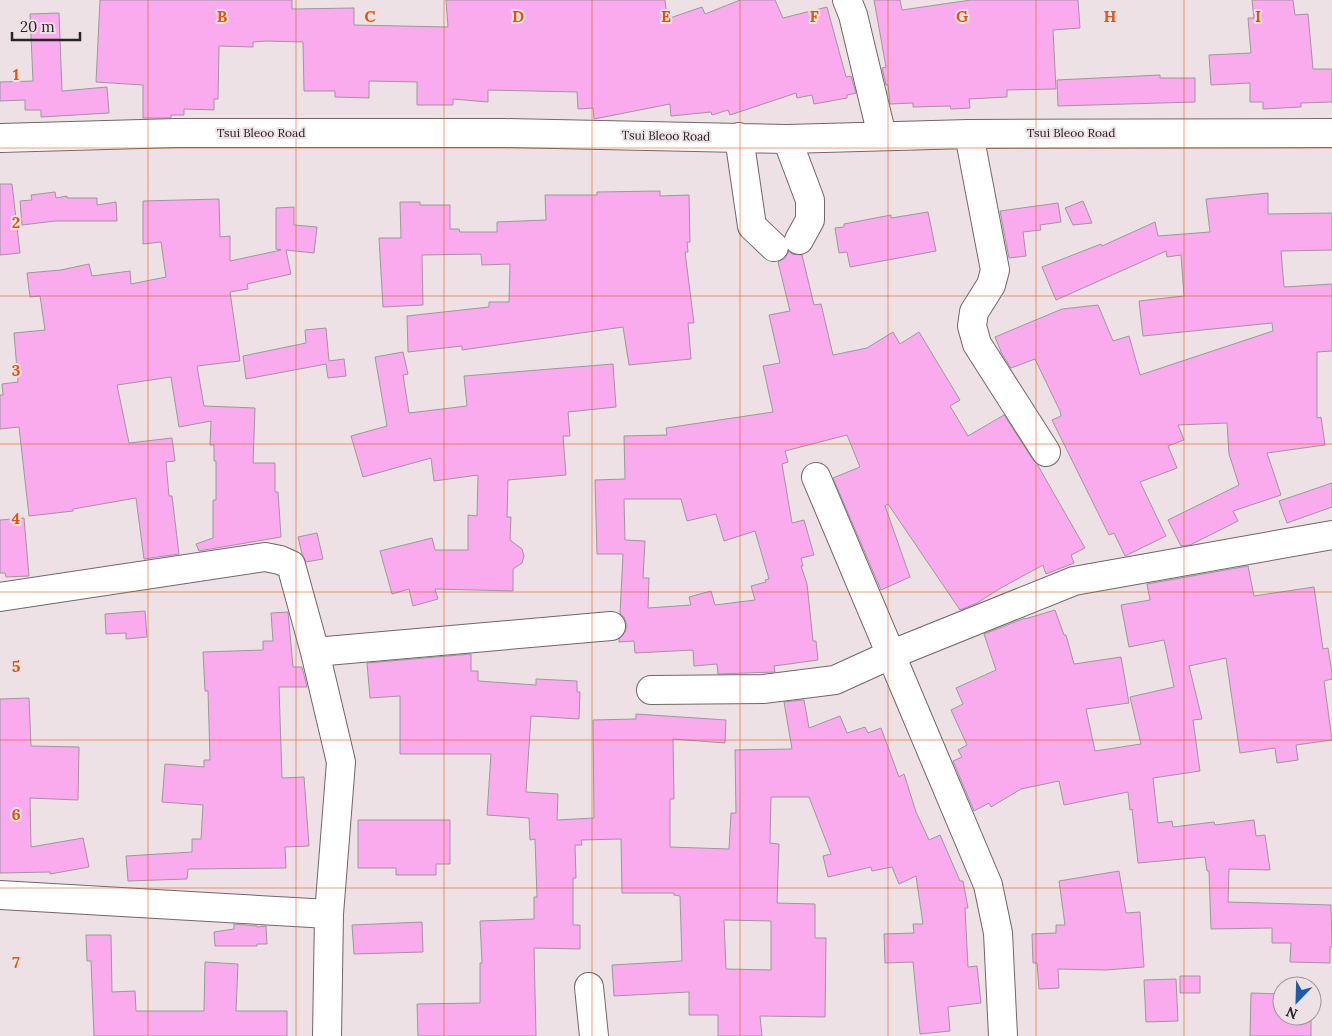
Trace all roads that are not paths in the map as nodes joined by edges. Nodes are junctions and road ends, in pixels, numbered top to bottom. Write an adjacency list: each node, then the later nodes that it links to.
1 (847, 0): 4 (street)
2 (1332, 133): 3 (street, Tsui Bleoo Road)
3 (968, 134): 4 (street, Tsui Bleoo Road); 8 (street)
4 (882, 136): 7 (street, Tsui Bleoo Road)
5 (739, 137): 6 (street, Tsui Bleoo Road); 7 (street, Tsui Bleoo Road); 7 (street)
6 (0, 138)
7 (787, 139)
8 (1046, 452)
9 (816, 477): 14 (street)
10 (1332, 535): 14 (street)
11 (0, 597): 13 (street)
12 (611, 626): 13 (street)
13 (316, 652): 17 (street)
14 (890, 655): 15 (street); 21 (street)
15 (651, 690)
16 (0, 895): 17 (street)
17 (329, 914): 19 (street)
18 (589, 987): 20 (street)
19 (327, 1036)
20 (594, 1036)
21 (1003, 1036)

